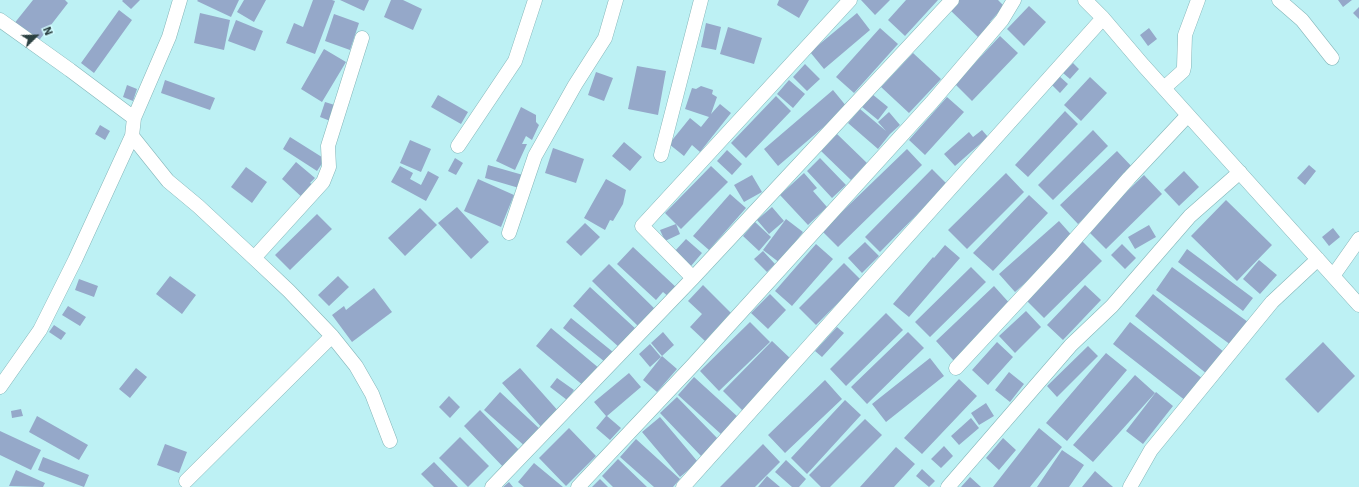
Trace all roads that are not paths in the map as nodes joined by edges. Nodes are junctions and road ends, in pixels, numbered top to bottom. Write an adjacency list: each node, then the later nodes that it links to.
1 (180, 0): 17 (street)
2 (535, 0): 19 (street)
3 (616, 0): 22 (street)
4 (701, 0): 20 (street)
5 (850, 0): 27 (street)
6 (952, 0): 27 (street)
7 (1014, 0): 35 (street)
8 (1085, 0): 11 (street)
9 (1198, 0): 15 (street)
10 (1279, 0): 14 (street)
11 (1103, 18): 15 (street); 36 (street)
12 (0, 20): 17 (street)
13 (362, 38): 24 (street)
14 (1332, 58)
15 (1164, 88): 16 (street)
16 (1188, 115): 21 (street); 30 (street)
17 (134, 118): 18 (street)
18 (132, 136): 24 (street); 31 (street)
19 (458, 146)
20 (661, 155)
21 (1240, 172): 25 (street); 37 (street)
22 (509, 233)
23 (1359, 239): 26 (street)
24 (254, 258): 29 (street)
25 (1318, 259): 26 (street); 38 (street)
26 (1333, 276): 28 (street)
27 (693, 278): 34 (street)
28 (1359, 305)
29 (332, 336): 32 (street); 33 (street)
30 (956, 368)
31 (0, 388)
32 (390, 441)
33 (186, 481)
34 (492, 487)
35 (578, 487)
36 (683, 487)
37 (948, 487)
38 (1130, 487)

